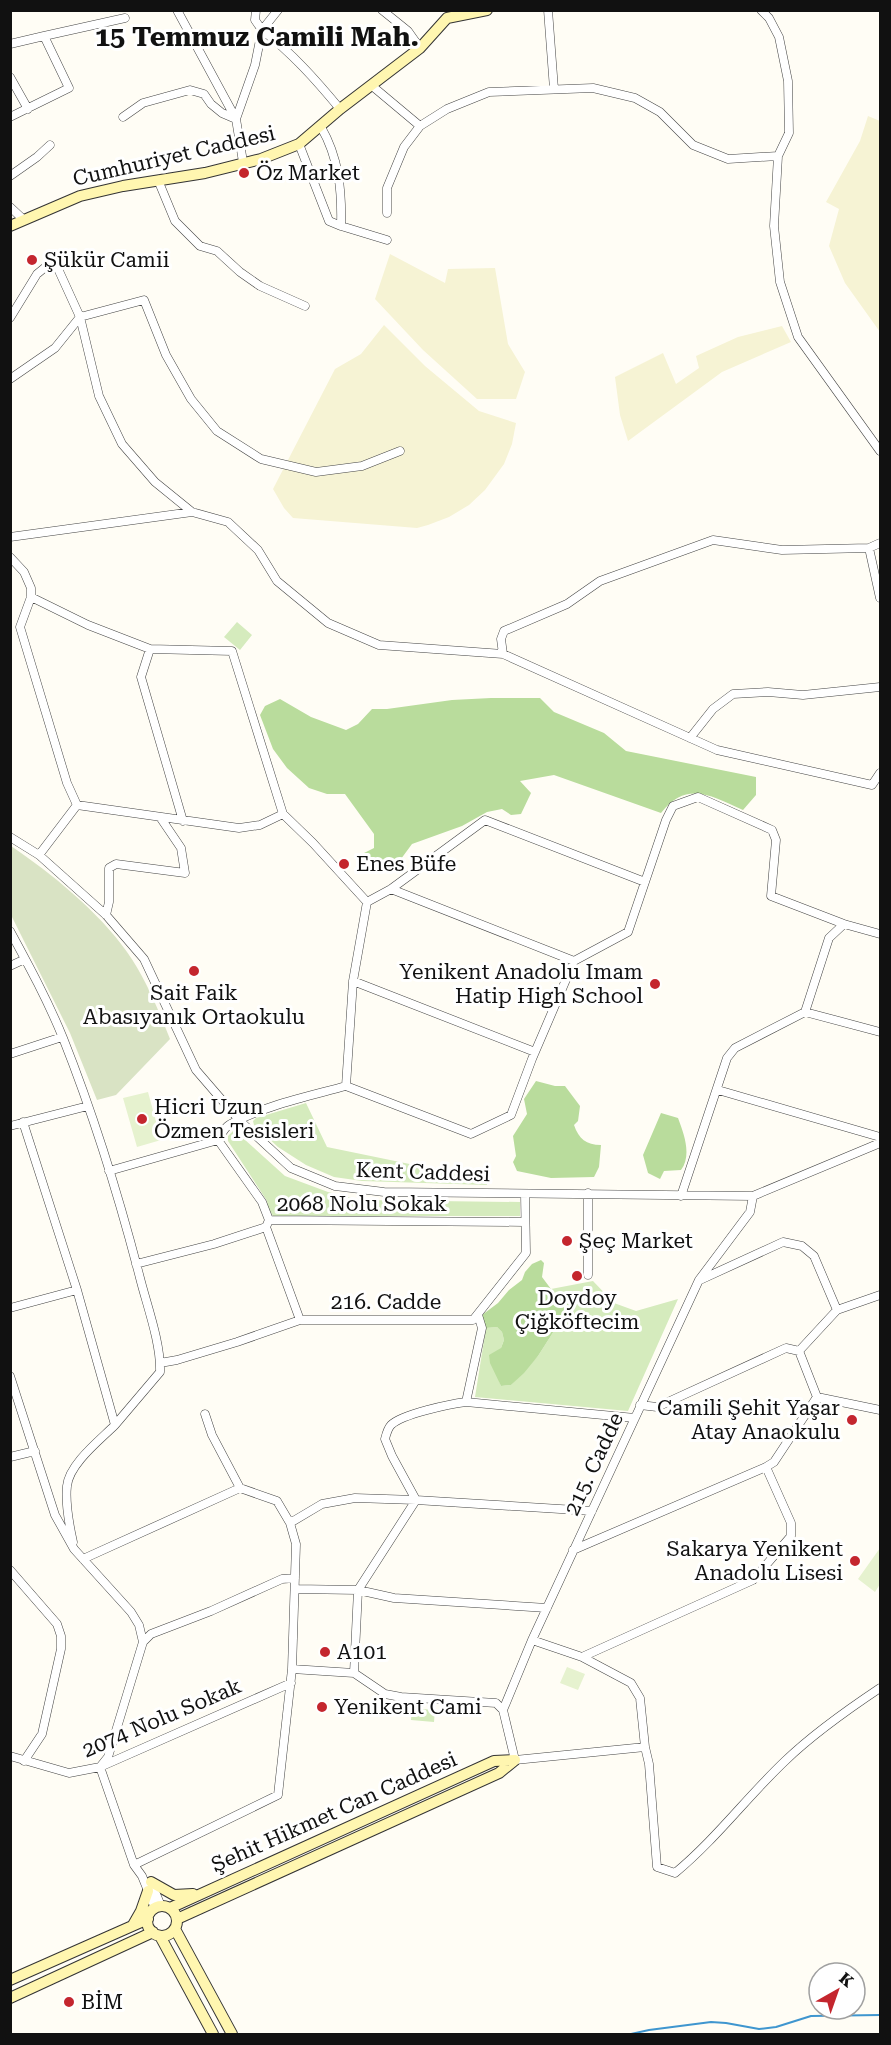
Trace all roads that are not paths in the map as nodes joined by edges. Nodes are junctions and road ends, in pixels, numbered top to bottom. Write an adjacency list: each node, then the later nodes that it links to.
1 (177, 10): 23 (street)
2 (249, 10): 11 (street)
3 (256, 10): 11 (street)
4 (278, 10): 12 (street)
5 (382, 10): 15 (street)
6 (487, 10): 9 (street)
7 (548, 10): 18 (street)
8 (761, 10): 28 (street)
9 (448, 14): 15 (street, Cumhuriyet Caddesi)
10 (125, 18): 13 (street)
11 (255, 20): 12 (street)
12 (262, 30): 20 (street); 23 (street)
13 (44, 36): 14 (street); 19 (street)
14 (10, 44)
15 (420, 48): 17 (street, Cumhuriyet Caddesi)
16 (10, 77): 19 (street)
17 (370, 85): 20 (street, Cumhuriyet Caddesi); 24 (street)
18 (555, 89): 24 (street); 28 (street)
19 (28, 109): 21 (street)
20 (340, 109): 25 (street, Cumhuriyet Caddesi)
21 (10, 117)
22 (123, 117): 23 (street)
23 (236, 119): 29 (street)
24 (420, 126): 33 (street)
25 (321, 127): 26 (street, Cumhuriyet Caddesi); 36 (street)
26 (299, 144): 29 (street, Cumhuriyet Caddesi); 36 (street)
27 (50, 145): 30 (street)
28 (778, 156): 42 (street)
29 (243, 162): 31 (street, Cumhuriyet Caddesi)
30 (10, 176)
31 (158, 180): 34 (street, Cumhuriyet Caddesi); 38 (street)
32 (10, 207): 34 (street)
33 (387, 213)
34 (24, 220): 35 (street, Cumhuriyet Caddesi)
35 (10, 226)
36 (341, 226): 37 (street)
37 (387, 240)
38 (305, 306)
39 (10, 318): 40 (street)
40 (80, 318): 41 (street); 43 (street); 44 (street)
41 (10, 379)
42 (880, 451)
43 (400, 452)
44 (192, 512): 45 (street); 52 (street)
45 (10, 537)
46 (880, 543): 47 (street)
47 (869, 548): 50 (street); 52 (street)
48 (10, 557): 49 (street)
49 (31, 597): 51 (street); 56 (street)
50 (880, 598)
51 (150, 649): 57 (street); 59 (street)
52 (503, 654): 54 (street)
53 (880, 687): 54 (street)
54 (690, 738): 55 (street)
55 (880, 773)
56 (77, 805): 58 (street); 61 (street)
57 (283, 814): 59 (street); 64 (street)
58 (160, 817): 59 (street); 65 (street)
59 (183, 821)
60 (10, 837): 61 (street, Kent Caddesi)
61 (39, 855): 65 (street, Kent Caddesi)
62 (645, 882): 63 (street); 66 (street); 70 (street)
63 (391, 889): 64 (street); 70 (street)
64 (367, 902): 72 (street)
65 (106, 915): 81 (street, Kent Caddesi)
66 (844, 924): 68 (street); 73 (street)
67 (10, 931): 69 (street)
68 (880, 934)
69 (25, 959): 71 (street); 75 (street)
70 (574, 961): 76 (street)
71 (10, 966)
72 (353, 981): 76 (street); 78 (street)
73 (806, 1012): 74 (street); 79 (street)
74 (880, 1032)
75 (62, 1037): 77 (street); 80 (street)
76 (535, 1052): 78 (street)
77 (10, 1054)
78 (346, 1086): 81 (street)
79 (718, 1090): 84 (street); 90 (street)
80 (88, 1106): 82 (street); 87 (street)
81 (240, 1121): 85 (street); 89 (street, Kent Caddesi)
82 (23, 1122): 83 (street); 97 (street)
83 (10, 1126)
84 (880, 1137)
85 (218, 1140): 87 (street); 93 (street)
86 (880, 1143): 91 (street, Kent Caddesi)
87 (109, 1171): 94 (street)
88 (588, 1193): 89 (street, Kent Caddesi); 90 (street, Kent Caddesi); 95 (street)
89 (525, 1194): 92 (street)
90 (681, 1196): 91 (street, Kent Caddesi)
91 (753, 1196): 96 (street, 215. Cadde)
92 (524, 1222): 93 (street, 2068 Nolu Sokak); 101 (street)
93 (268, 1223): 94 (street, 2068 Nolu Sokak); 102 (street)
94 (136, 1264): 104 (street)
95 (588, 1275)
96 (699, 1280): 100 (street); 108 (street, 215. Cadde)
97 (76, 1290): 99 (street); 112 (street)
98 (880, 1295): 100 (street)
99 (10, 1308)
100 (837, 1310): 103 (street)
101 (478, 1315): 102 (street, 216. Cadde); 107 (street)
102 (300, 1320): 104 (street, 216. Cadde)
103 (799, 1351): 106 (street); 108 (street)
104 (160, 1363): 112 (street)
105 (10, 1376): 113 (street)
106 (817, 1397): 109 (street); 115 (street)
107 (466, 1402): 111 (street); 117 (street)
108 (640, 1405): 111 (street, 215. Cadde)
109 (880, 1410)
110 (206, 1414): 116 (street)
111 (635, 1418): 118 (street, 215. Cadde)
112 (115, 1425): 120 (street)
113 (35, 1451): 114 (street); 120 (street)
114 (10, 1457)
115 (766, 1467): 121 (street); 130 (street)
116 (240, 1488): 119 (street); 122 (street)
117 (416, 1500): 118 (street); 119 (street); 126 (street)
118 (592, 1511): 121 (street, 215. Cadde)
119 (290, 1523): 124 (street)
120 (74, 1549): 122 (street)
121 (573, 1550): 127 (street, 215. Cadde)
122 (83, 1559): 129 (street)
123 (10, 1570): 139 (street)
124 (295, 1578): 125 (street); 129 (street)
125 (295, 1589): 126 (street); 131 (street)
126 (358, 1590): 127 (street); 132 (street)
127 (547, 1608): 128 (street, 215. Cadde)
128 (532, 1640): 130 (street); 135 (street, 215. Cadde)
129 (143, 1642): 140 (street)
130 (582, 1657): 136 (street)
131 (292, 1669): 132 (street); 133 (street)
132 (354, 1673): 135 (street)
133 (291, 1683): 140 (street, 2074 Nolu Sokak); 141 (street)
134 (880, 1688): 136 (street)
135 (503, 1710): 138 (street)
136 (645, 1747): 138 (street, Şehit Hikmet Can Caddesi)
137 (10, 1756): 139 (street, 2074 Nolu Sokak)
138 (515, 1760): 143 (street, Şehit Hikmet Can Caddesi); 147 (street, Şehit Hikmet Can Caddesi)
139 (24, 1761): 140 (street, 2074 Nolu Sokak)
140 (100, 1767): 141 (street)
141 (134, 1865): 142 (street)
142 (147, 1883): 143 (street); 144 (street); 146 (street)
143 (200, 1894): 144 (street, Şehit Hikmet Can Caddesi)
144 (162, 1908): 145 (street); 147 (street)
145 (148, 1918): 146 (street); 148 (street)
146 (133, 1924): 149 (street)
147 (176, 1924): 148 (street); 152 (street)
148 (157, 1934): 150 (street); 151 (street)
149 (10, 1980)
150 (10, 1998)
151 (213, 2034)
152 (232, 2034)

